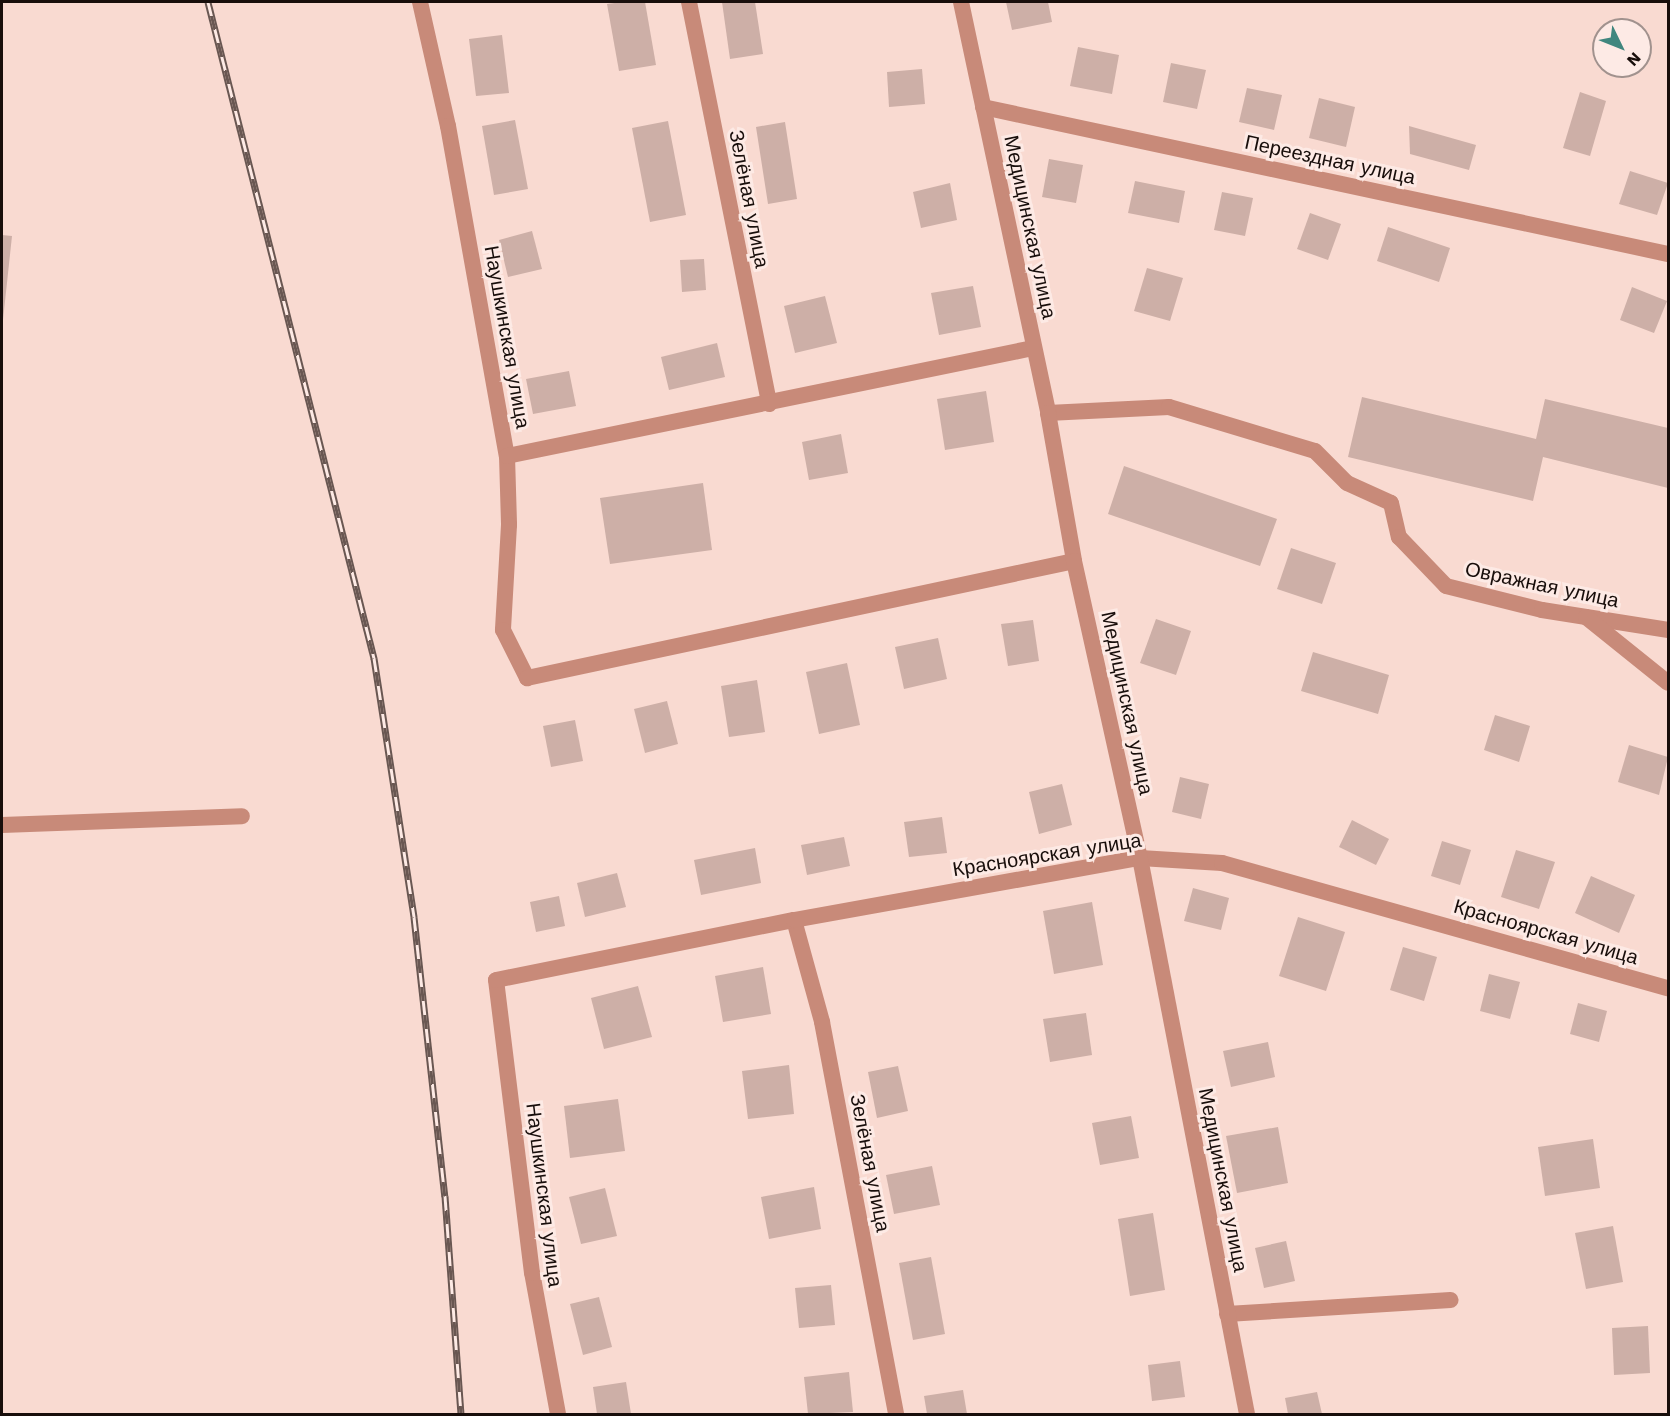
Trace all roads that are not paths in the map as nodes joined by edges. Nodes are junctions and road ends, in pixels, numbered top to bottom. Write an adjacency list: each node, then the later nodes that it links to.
1 (420, 2): 9 (street, Наушкинская улица)
2 (689, 2): 7 (street, Зелёная улица)
3 (961, 2): 4 (street, Медицинская улица)
4 (983, 107): 5 (street, Переездная улица); 6 (street, Медицинская улица)
5 (1668, 254)
6 (1033, 348): 7 (street); 8 (street, Медицинская улица)
7 (768, 404): 9 (street)
8 (1048, 413): 10 (street, Медицинская улица); 11 (street, Овражная улица)
9 (507, 456): 10 (street, Наушкинская улица)
10 (1074, 561): 16 (street, Медицинская улица)
11 (1585, 617): 12 (street, Овражная улица); 13 (street)
12 (1668, 630)
13 (1668, 683)
14 (242, 816): 15 (street)
15 (2, 825)
16 (1140, 858): 17 (street, Красноярская улица); 19 (street, Красноярская улица); 21 (street, Медицинская улица)
17 (794, 920): 18 (street, Красноярская улица); 23 (street, Зелёная улица)
18 (496, 980): 22 (street, Наушкинская улица)
19 (1668, 988)
20 (1451, 1300): 21 (street)
21 (1227, 1314): 24 (street, Медицинская улица)
22 (558, 1414)
23 (896, 1414)
24 (1247, 1414)

